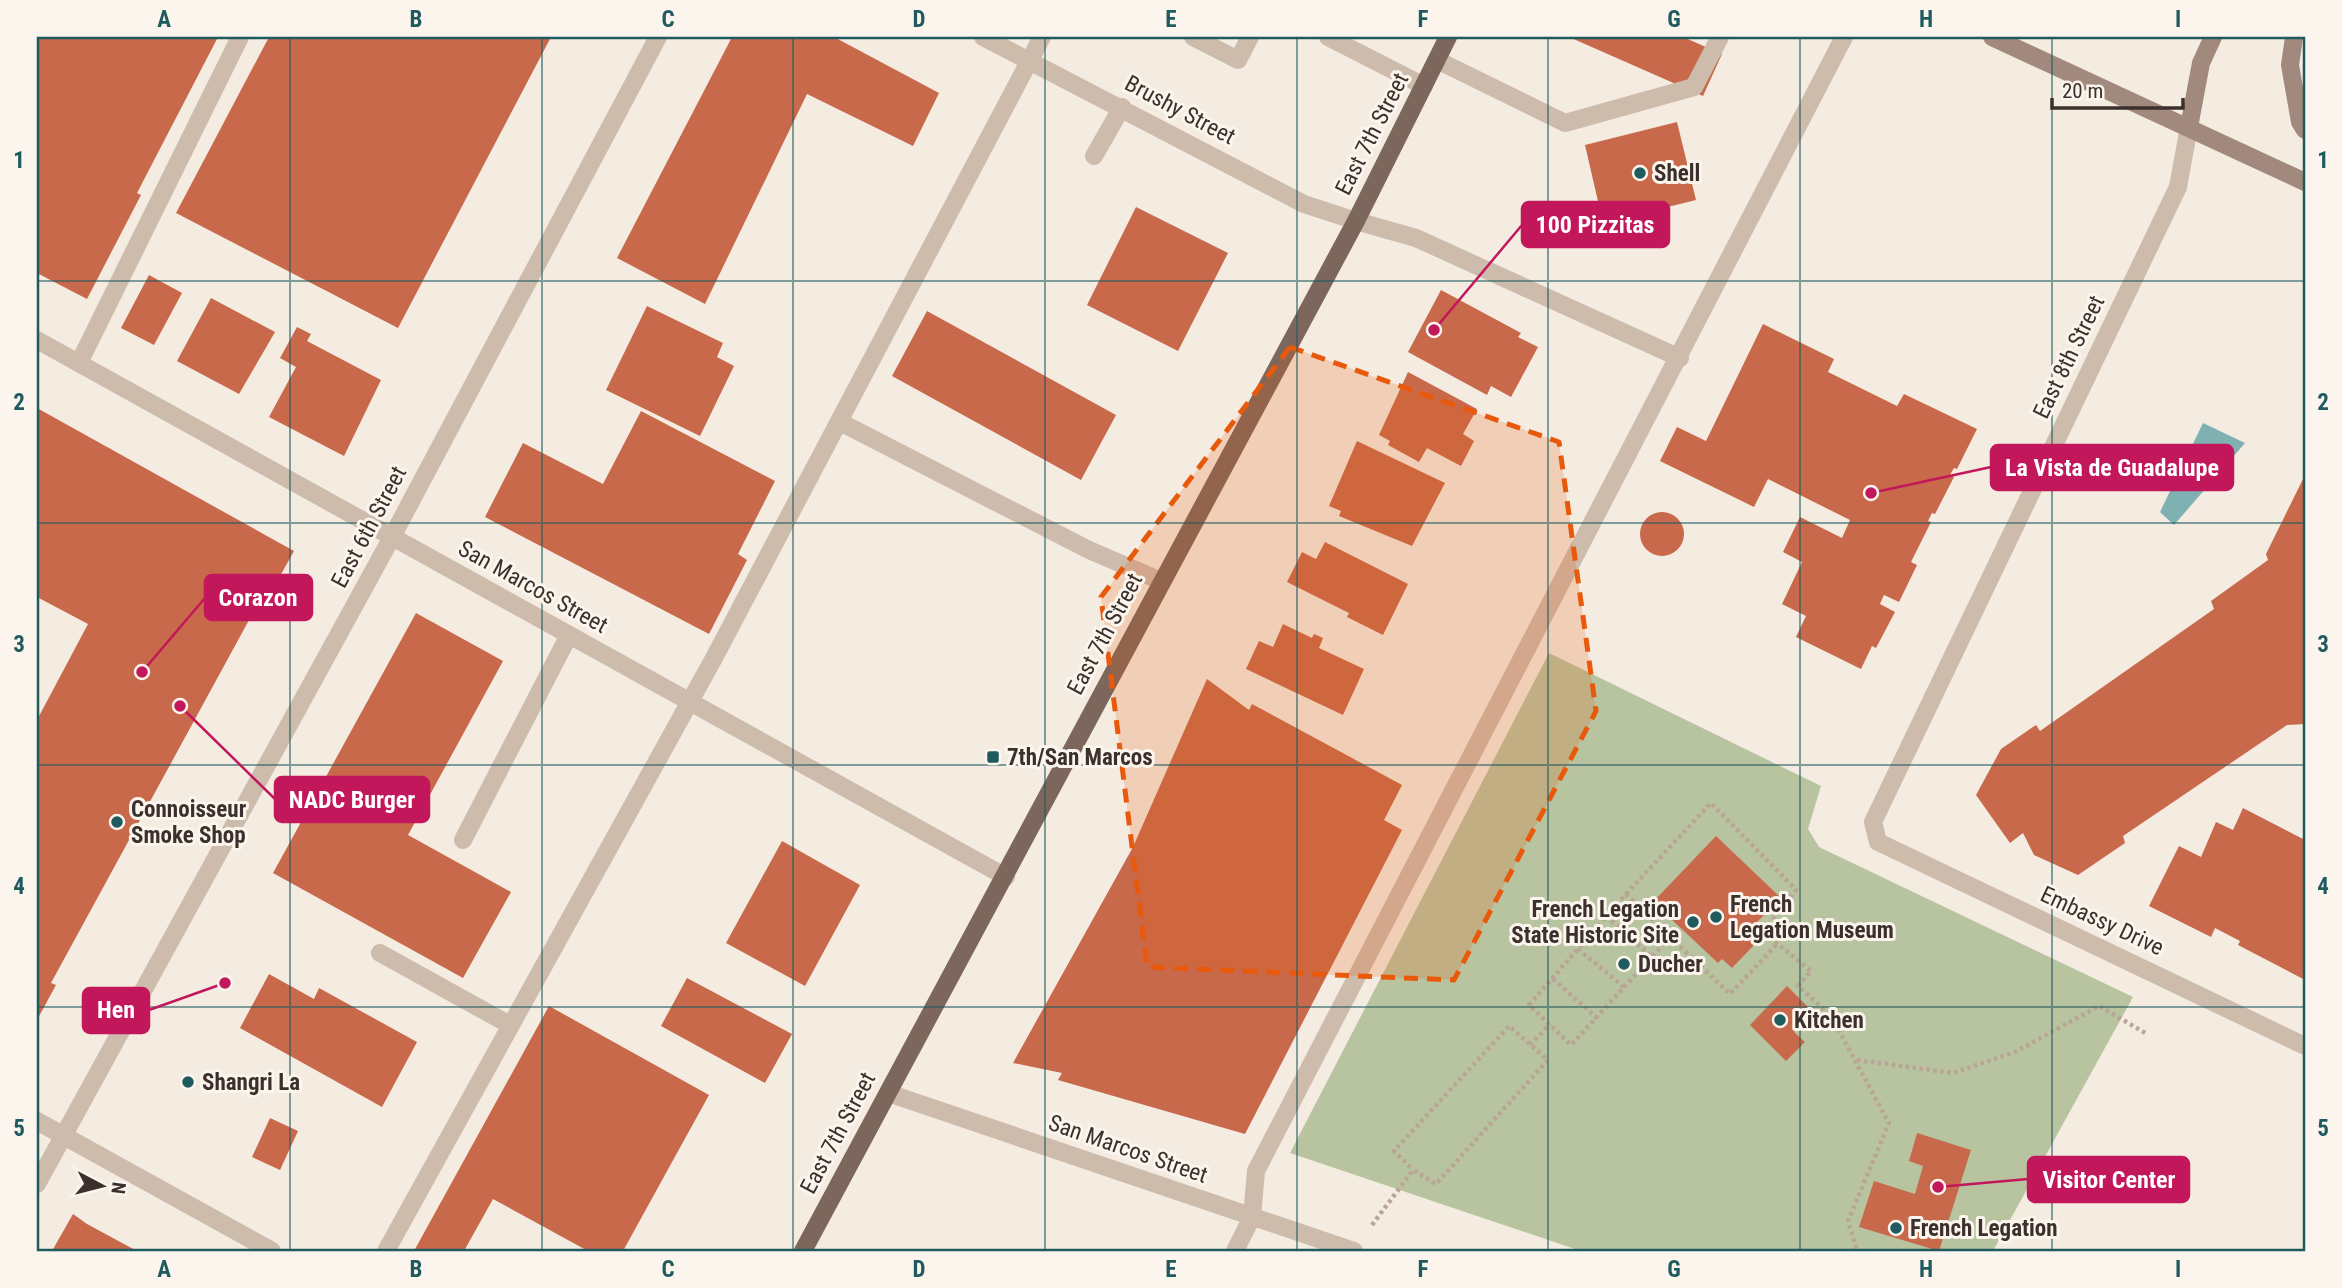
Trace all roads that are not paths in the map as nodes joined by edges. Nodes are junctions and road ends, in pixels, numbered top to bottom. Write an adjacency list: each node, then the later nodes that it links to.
1 (240, 37): 25 (street)
2 (658, 37): 27 (street, East 6th Street)
3 (983, 37): 14 (street, Brushy Street)
4 (1042, 37): 14 (street)
5 (1193, 37): 6 (street)
6 (1250, 37)
7 (1328, 37): 16 (street)
8 (1447, 37): 15 (main road, East 7th Street)
9 (1720, 37): 15 (street)
10 (1844, 37): 24 (street)
11 (1992, 37): 18 (main road)
12 (2213, 37): 18 (main road, East 8th Street)
13 (2294, 37): 19 (main road)
14 (1030, 60): 17 (street, Brushy Street); 26 (street)
15 (1437, 60): 16 (main road, East 7th Street)
16 (1424, 86): 22 (main road, East 7th Street)
17 (1122, 107): 20 (street); 22 (street, Brushy Street)
18 (2189, 127): 21 (main road); 32 (street, East 8th Street)
19 (2305, 130)
20 (1094, 156)
21 (2305, 181)
22 (1356, 222): 24 (street, Brushy Street); 28 (main road, East 7th Street)
23 (37, 340): 25 (street, San Marcos Street)
24 (1680, 358): 41 (street)
25 (79, 363): 27 (street, San Marcos Street)
26 (840, 422): 28 (street); 30 (street)
27 (392, 537): 29 (street, San Marcos Street); 39 (street, East 6th Street)
28 (1161, 581): 33 (main road, East 7th Street)
29 (569, 635): 30 (street, San Marcos Street); 31 (street)
30 (690, 701): 33 (street, San Marcos Street); 35 (street)
31 (463, 840)
32 (1878, 842): 36 (street, Embassy Drive)
33 (1006, 877): 37 (main road, East 7th Street)
34 (380, 953): 35 (street)
35 (510, 1025): 43 (street)
36 (2305, 1046)
37 (888, 1093): 41 (street, San Marcos Street); 44 (main road, East 7th Street)
38 (37, 1121): 39 (street)
39 (63, 1136): 40 (street, East 6th Street); 42 (street)
40 (37, 1184)
41 (1252, 1217): 45 (street); 46 (street, San Marcos Street)
42 (272, 1251)
43 (386, 1251)
44 (803, 1251)
45 (1235, 1251)
46 (1353, 1251)

